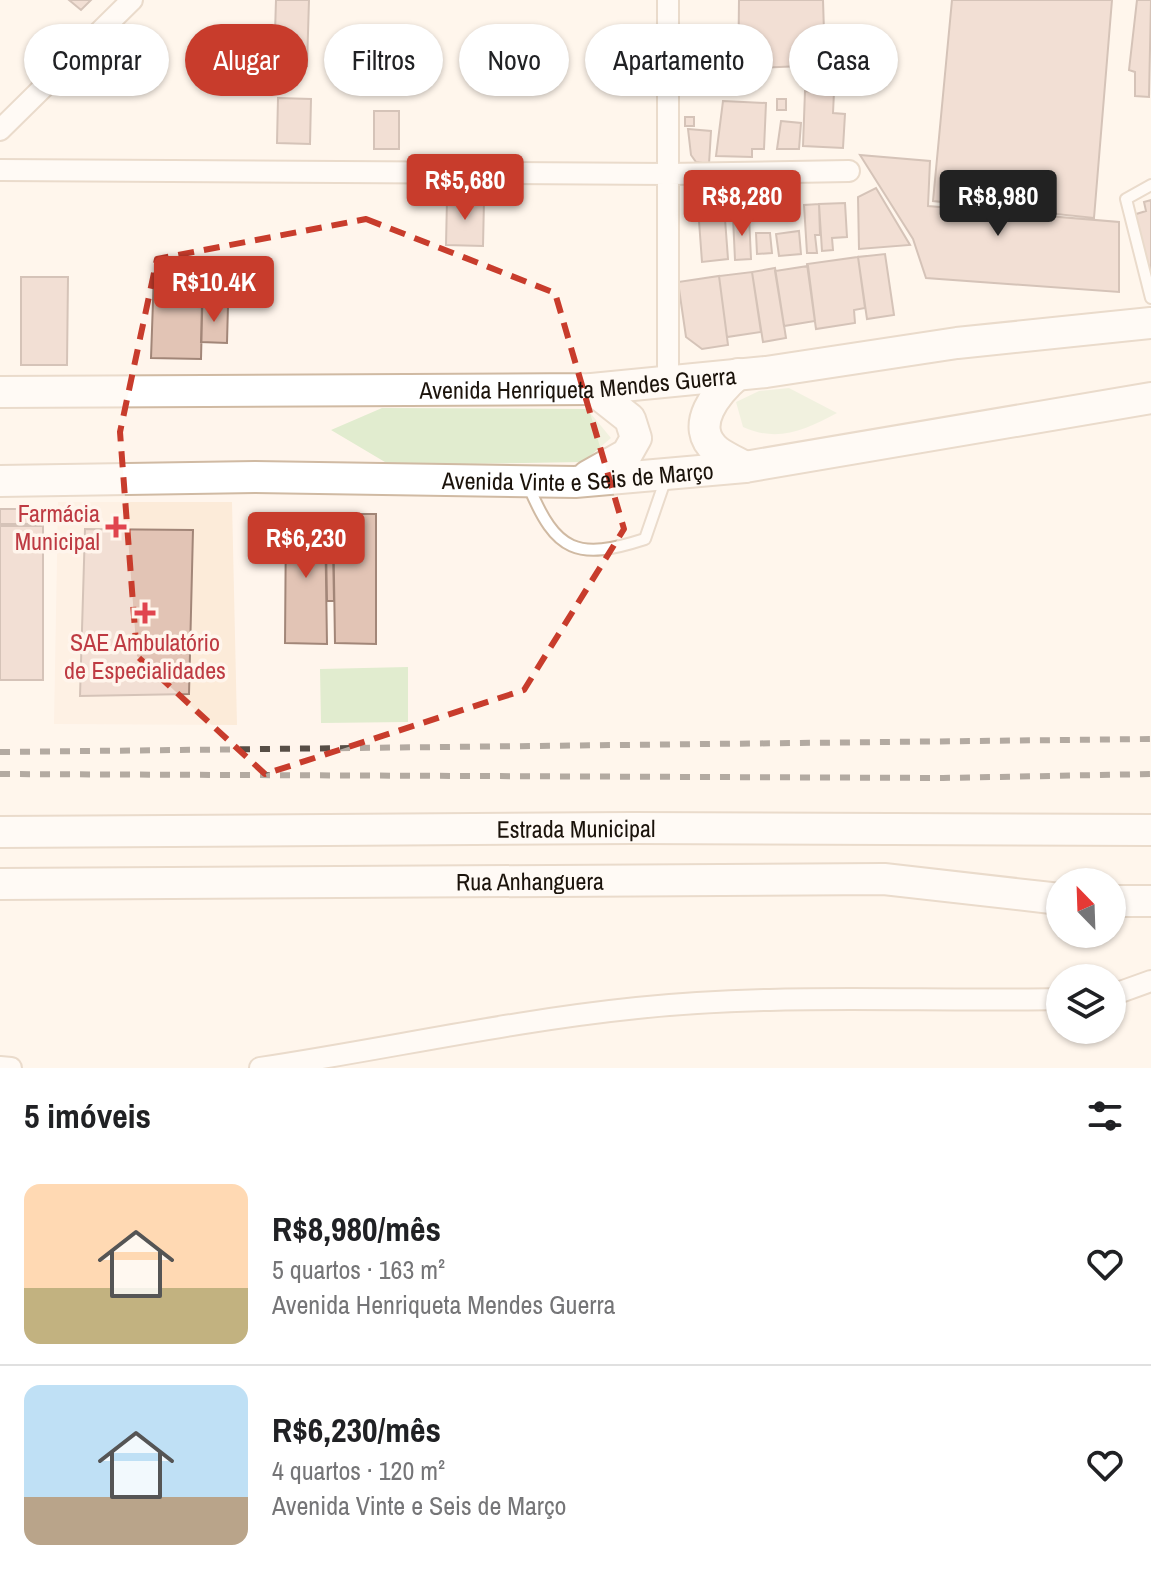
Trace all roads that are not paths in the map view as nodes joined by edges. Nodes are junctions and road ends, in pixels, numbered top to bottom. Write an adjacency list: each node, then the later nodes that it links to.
1 (132, 0): 3 (street)
2 (668, 0): 6 (street)
3 (0, 130)
4 (0, 170): 6 (street)
5 (849, 171): 6 (street)
6 (669, 174): 11 (street)
7 (1151, 185): 8 (lane)
8 (1151, 298)
9 (1151, 323): 10 (main road, Avenida Henriqueta Mendes Guerra)
10 (738, 374): 11 (main road, Avenida Henriqueta Mendes Guerra); 15 (main road)
11 (668, 381): 12 (main road, Avenida Henriqueta Mendes Guerra)
12 (592, 389): 13 (main road, Avenida Henriqueta Mendes Guerra); 19 (main road)
13 (0, 392)
14 (1151, 398): 15 (main road, Avenida Vinte e Seis de Março)
15 (745, 467): 16 (main road, Avenida Vinte e Seis de Março)
16 (667, 475): 18 (lane); 19 (main road, Avenida Vinte e Seis de Março)
17 (0, 481): 18 (main road, Avenida Vinte e Seis de Março)
18 (527, 481): 19 (main road, Avenida Vinte e Seis de Março)
19 (575, 482)
20 (873, 830): 21 (main road, Estrada Municipal); 22 (main road, Estrada Municipal); 23 (main road)
21 (1151, 830)
22 (0, 832)
23 (1151, 845)
24 (0, 884): 25 (main road, Rua Anhanguera)
25 (1046, 897)
26 (1126, 901): 27 (main road)
27 (1151, 901)
28 (1151, 981): 29 (street)
29 (1126, 990)
30 (1046, 999): 33 (street)
31 (0, 1067): 32 (street)
32 (11, 1068)
33 (260, 1068)

